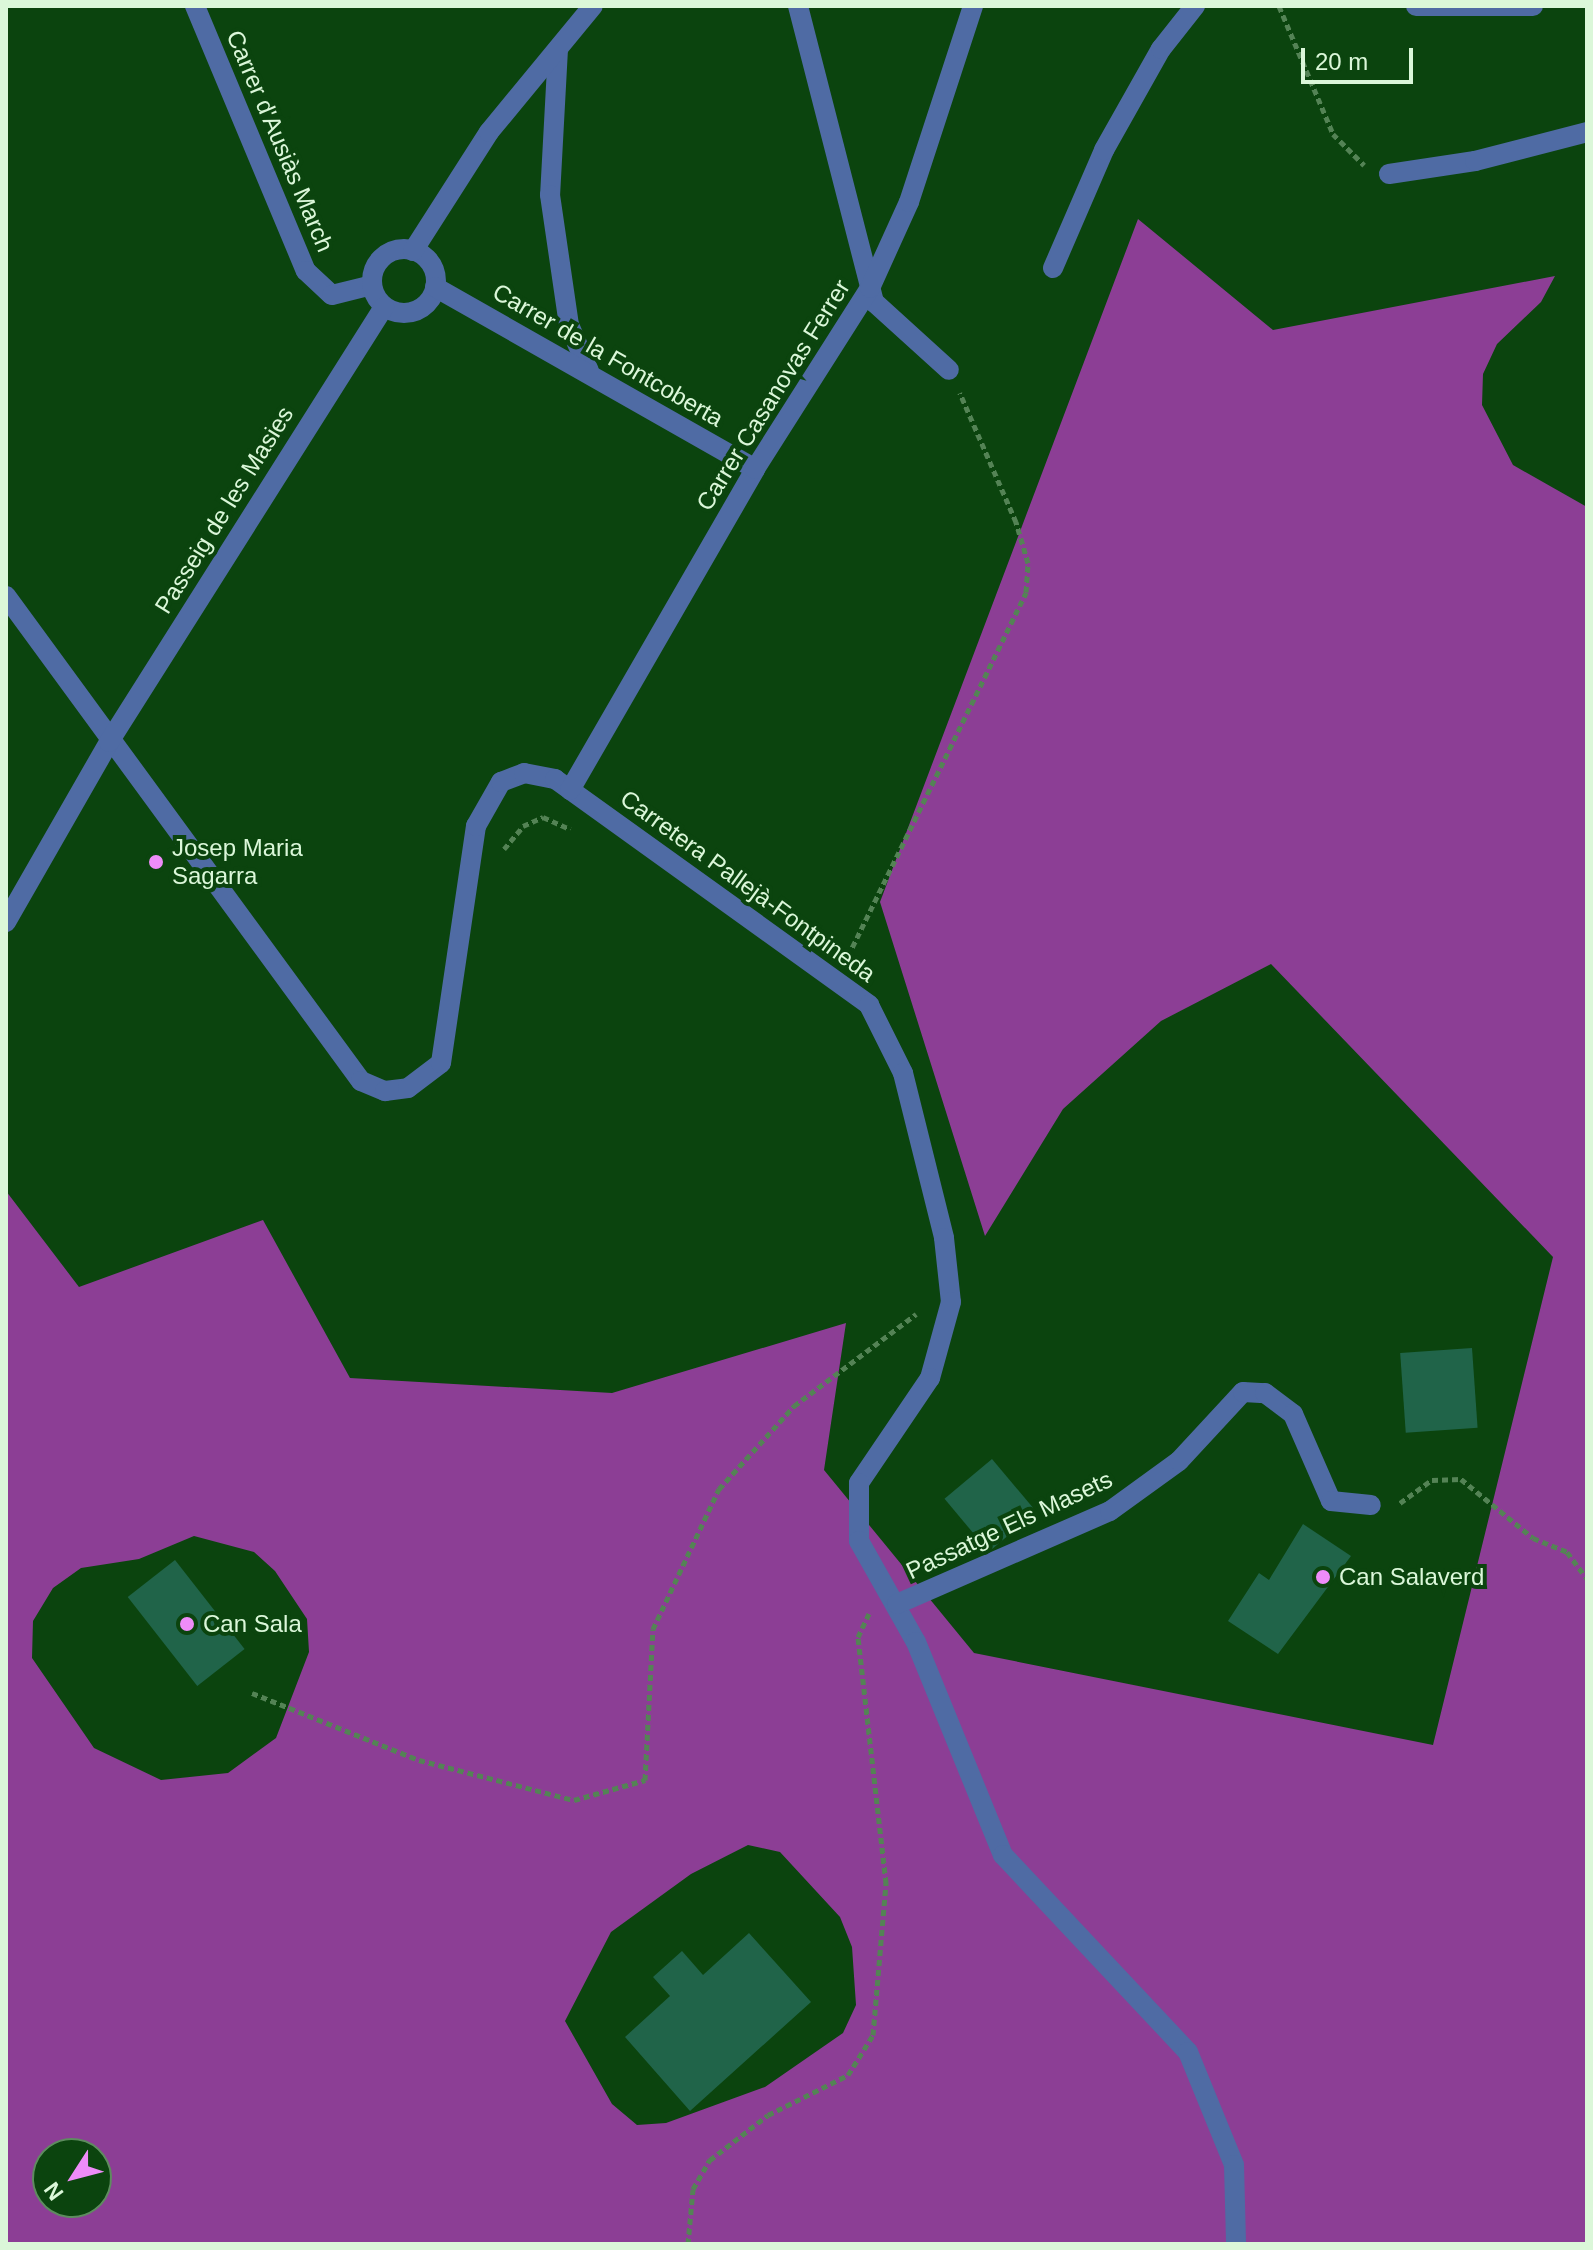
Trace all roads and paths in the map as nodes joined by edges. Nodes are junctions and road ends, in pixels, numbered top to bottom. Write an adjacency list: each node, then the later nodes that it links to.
1 (195, 6): 14 (street, Carrer d'Ausiàs March)
2 (593, 6): 9 (street)
3 (798, 6): 16 (street)
4 (973, 6): 16 (street, Carrer Casanovas Ferrer)
5 (1195, 6): 13 (street)
6 (1279, 6): 11 (path)
7 (1416, 6): 8 (street)
8 (1533, 6)
9 (558, 49): 12 (street); 19 (street)
10 (1587, 132): 11 (street)
11 (1389, 174)
12 (413, 251): 14 (street); 15 (street)
13 (1053, 268)
14 (372, 285): 17 (street)
15 (435, 287): 17 (street); 19 (street, Carrer de la Fontcoberta)
16 (870, 288): 18 (street); 20 (street, Carrer Casanovas Ferrer)
17 (384, 307): 22 (street, Passeig de les Masies)
18 (949, 370): 27 (path)
19 (589, 371): 20 (street, Carrer de la Fontcoberta)
20 (755, 469): 23 (street, Carrer Casanovas Ferrer)
21 (6, 596): 22 (street)
22 (109, 742): 23 (street, Carretera Pallejà-Fontpineda); 26 (street, Passeig de les Masies)
23 (570, 790): 27 (street, Carretera Pallejà-Fontpineda)
24 (577, 832): 25 (path)
25 (501, 852)
26 (6, 922)
27 (835, 977): 32 (street, Carretera Pallejà-Fontpineda)
28 (921, 1324): 33 (path)
29 (1371, 1505): 30 (path); 32 (street, Passatge Els Masets)
30 (1587, 1579)
31 (864, 1603): 34 (path)
32 (897, 1604): 35 (street, Carretera Pallejà-Fontpineda)
33 (252, 1693)
34 (688, 2244)
35 (1236, 2244)

